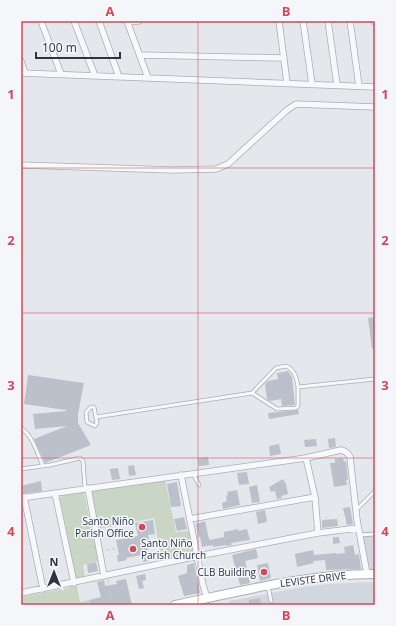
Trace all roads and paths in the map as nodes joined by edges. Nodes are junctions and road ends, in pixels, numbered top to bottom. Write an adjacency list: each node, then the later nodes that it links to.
1 (41, 21): 14 (street)
2 (74, 21): 15 (street)
3 (99, 21): 16 (street)
4 (139, 21): 9 (street)
5 (279, 21): 11 (street)
6 (303, 21): 19 (street)
7 (328, 21): 20 (street)
8 (350, 21): 21 (street)
9 (127, 22): 10 (street)
10 (140, 56): 11 (street); 17 (street)
11 (284, 58): 18 (street)
12 (21, 61): 13 (street)
13 (23, 73): 14 (street)
14 (61, 74): 15 (street)
15 (95, 76): 16 (street)
16 (120, 76): 17 (street)
17 (148, 78): 18 (street)
18 (287, 83): 19 (street)
19 (312, 84): 20 (street)
20 (337, 85): 21 (street)
21 (359, 86): 22 (street)
22 (375, 87)
23 (375, 107): 24 (street)
24 (21, 165)
25 (375, 379): 26 (lane)
26 (298, 387): 27 (lane); 27 (lane)
27 (252, 393): 28 (lane)
28 (96, 417): 28 (lane)
29 (21, 428): 31 (lane)
30 (306, 458): 33 (street); 40 (street); 41 (street)
31 (43, 466): 32 (lane); 36 (lane)
32 (21, 469)
33 (193, 473): 34 (street); 35 (lane)
34 (181, 475): 36 (street); 42 (street)
35 (199, 486)
36 (86, 488): 38 (street); 51 (street)
37 (375, 491): 41 (lane)
38 (55, 493): 39 (street); 53 (street)
39 (23, 497): 55 (street)
40 (314, 498): 42 (street); 44 (street)
41 (355, 510): 43 (street)
42 (190, 519): 49 (street)
43 (358, 528): 44 (street); 46 (street)
44 (318, 533): 49 (street)
45 (375, 534): 46 (lane)
46 (360, 535): 50 (street)
47 (118, 548): 48 (path)
48 (109, 549)
49 (198, 556): 51 (street); 57 (street)
50 (371, 574): 54 (main road, LEVISTE DRIVE)
51 (105, 576): 53 (street); 60 (path)
52 (375, 578): 54 (main road, LEVISTE DRIVE)
53 (74, 583): 55 (street)
54 (268, 586): 57 (main road, LEVISTE DRIVE); 58 (lane)
55 (43, 590): 56 (street)
56 (21, 593)
57 (207, 598): 59 (main road, LEVISTE DRIVE)
58 (271, 601)
59 (184, 604): 61 (main road, LEVISTE DRIVE)
60 (113, 605)
61 (175, 605)

